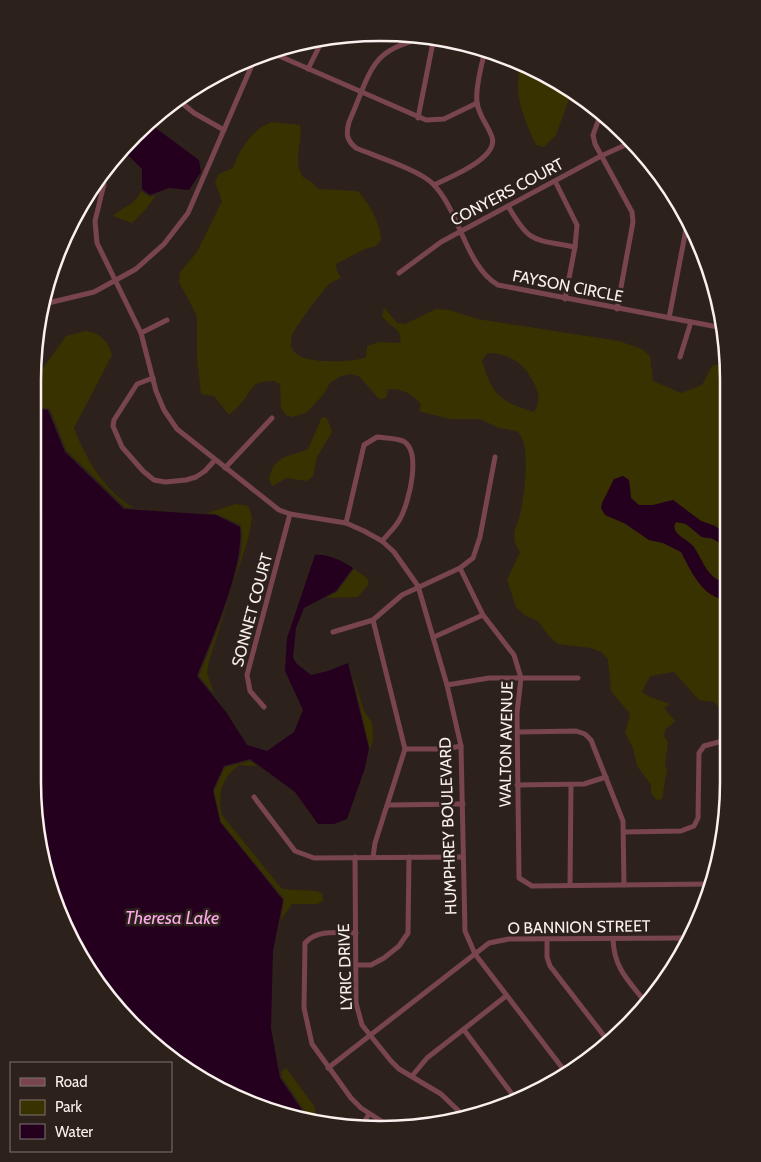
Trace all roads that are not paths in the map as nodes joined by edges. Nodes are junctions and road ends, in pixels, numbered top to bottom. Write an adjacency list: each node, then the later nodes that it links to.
1 (403, 42): 8 (street, FAYSON CIRCLE)
2 (431, 45): 11 (street)
3 (319, 47): 7 (street)
4 (280, 57): 7 (street)
5 (484, 57): 9 (street)
6 (251, 67): 13 (street)
7 (308, 69): 8 (street)
8 (362, 93): 11 (street); 18 (street, FAYSON CIRCLE)
9 (477, 103): 11 (street); 18 (street)
10 (183, 104): 13 (street)
11 (418, 118)
12 (598, 120): 15 (street)
13 (224, 130): 24 (street)
14 (624, 145): 15 (street, CONYERS COURT)
15 (601, 156): 16 (street, CONYERS COURT); 27 (street)
16 (554, 181): 19 (street, CONYERS COURT); 22 (street)
17 (104, 184): 24 (street, HUMPHREY BOULEVARD)
18 (434, 185): 20 (street, FAYSON CIRCLE)
19 (508, 206): 20 (street, CONYERS COURT); 22 (street)
20 (461, 231): 23 (street, CONYERS COURT); 25 (street, FAYSON CIRCLE)
21 (686, 232): 28 (street)
22 (575, 247): 25 (street)
23 (399, 273)
24 (115, 282): 26 (street); 32 (street, HUMPHREY BOULEVARD)
25 (565, 299): 27 (street, FAYSON CIRCLE)
26 (51, 302)
27 (617, 308): 28 (street, FAYSON CIRCLE)
28 (669, 318): 30 (street, FAYSON CIRCLE)
29 (167, 320): 32 (street)
30 (691, 322): 31 (street, FAYSON CIRCLE); 33 (street)
31 (715, 327)
32 (141, 333): 34 (street, HUMPHREY BOULEVARD)
33 (680, 356)
34 (153, 378): 37 (street, HUMPHREY BOULEVARD); 37 (street)
35 (272, 418): 38 (street)
36 (495, 457): 42 (street)
37 (215, 460): 38 (street, HUMPHREY BOULEVARD)
38 (225, 468): 39 (street, HUMPHREY BOULEVARD)
39 (290, 514): 40 (street, HUMPHREY BOULEVARD); 51 (street, SONNET COURT)
40 (346, 523): 41 (street, HUMPHREY BOULEVARD); 41 (street)
41 (382, 541): 43 (street, HUMPHREY BOULEVARD)
42 (460, 568): 43 (street); 44 (street, WALTON AVENUE)
43 (418, 586): 45 (street); 47 (street, HUMPHREY BOULEVARD)
44 (483, 615): 47 (street); 48 (street, WALTON AVENUE)
45 (373, 620): 46 (street); 55 (street)
46 (333, 632)
47 (434, 637): 50 (street, HUMPHREY BOULEVARD)
48 (521, 678): 49 (street); 50 (street); 52 (street, WALTON AVENUE)
49 (578, 678)
50 (447, 685): 54 (street, HUMPHREY BOULEVARD)
51 (264, 707)
52 (518, 732): 56 (street); 57 (street, WALTON AVENUE)
53 (720, 742): 62 (street)
54 (461, 746): 55 (street); 60 (street, HUMPHREY BOULEVARD)
55 (405, 749): 61 (street)
56 (606, 777): 58 (street); 62 (street)
57 (517, 784): 58 (street); 68 (street, WALTON AVENUE)
58 (571, 785): 68 (street)
59 (254, 798): 63 (street)
60 (463, 804): 61 (street); 65 (street, HUMPHREY BOULEVARD)
61 (388, 805): 64 (street)
62 (624, 832): 69 (street)
63 (355, 857): 64 (street); 70 (street, LYRIC DRIVE)
64 (373, 857): 66 (street)
65 (462, 857): 66 (street); 74 (street, HUMPHREY BOULEVARD)
66 (409, 858): 75 (street)
67 (704, 884): 69 (street)
68 (570, 885): 69 (street)
69 (624, 885)
70 (356, 933): 75 (street, LYRIC DRIVE); 81 (street)
71 (680, 938): 72 (street, O BANNION STREET)
72 (613, 939): 73 (street, O BANNION STREET); 77 (street)
73 (547, 940): 74 (street, O BANNION STREET); 80 (street)
74 (474, 954): 76 (street, HUMPHREY BOULEVARD); 79 (street, O BANNION STREET)
75 (357, 965): 79 (street, LYRIC DRIVE)
76 (506, 996): 78 (street); 82 (street, HUMPHREY BOULEVARD)
77 (642, 998)
78 (464, 1030): 83 (street); 84 (street)
79 (370, 1034): 81 (street, O BANNION STREET); 83 (street, LYRIC DRIVE)
80 (605, 1036)
81 (328, 1068): 86 (street)
82 (562, 1068)
83 (412, 1076): 85 (street, LYRIC DRIVE)
84 (512, 1094)
85 (459, 1111)
86 (369, 1114): 87 (street); 88 (street)
87 (365, 1120)
88 (381, 1121)

